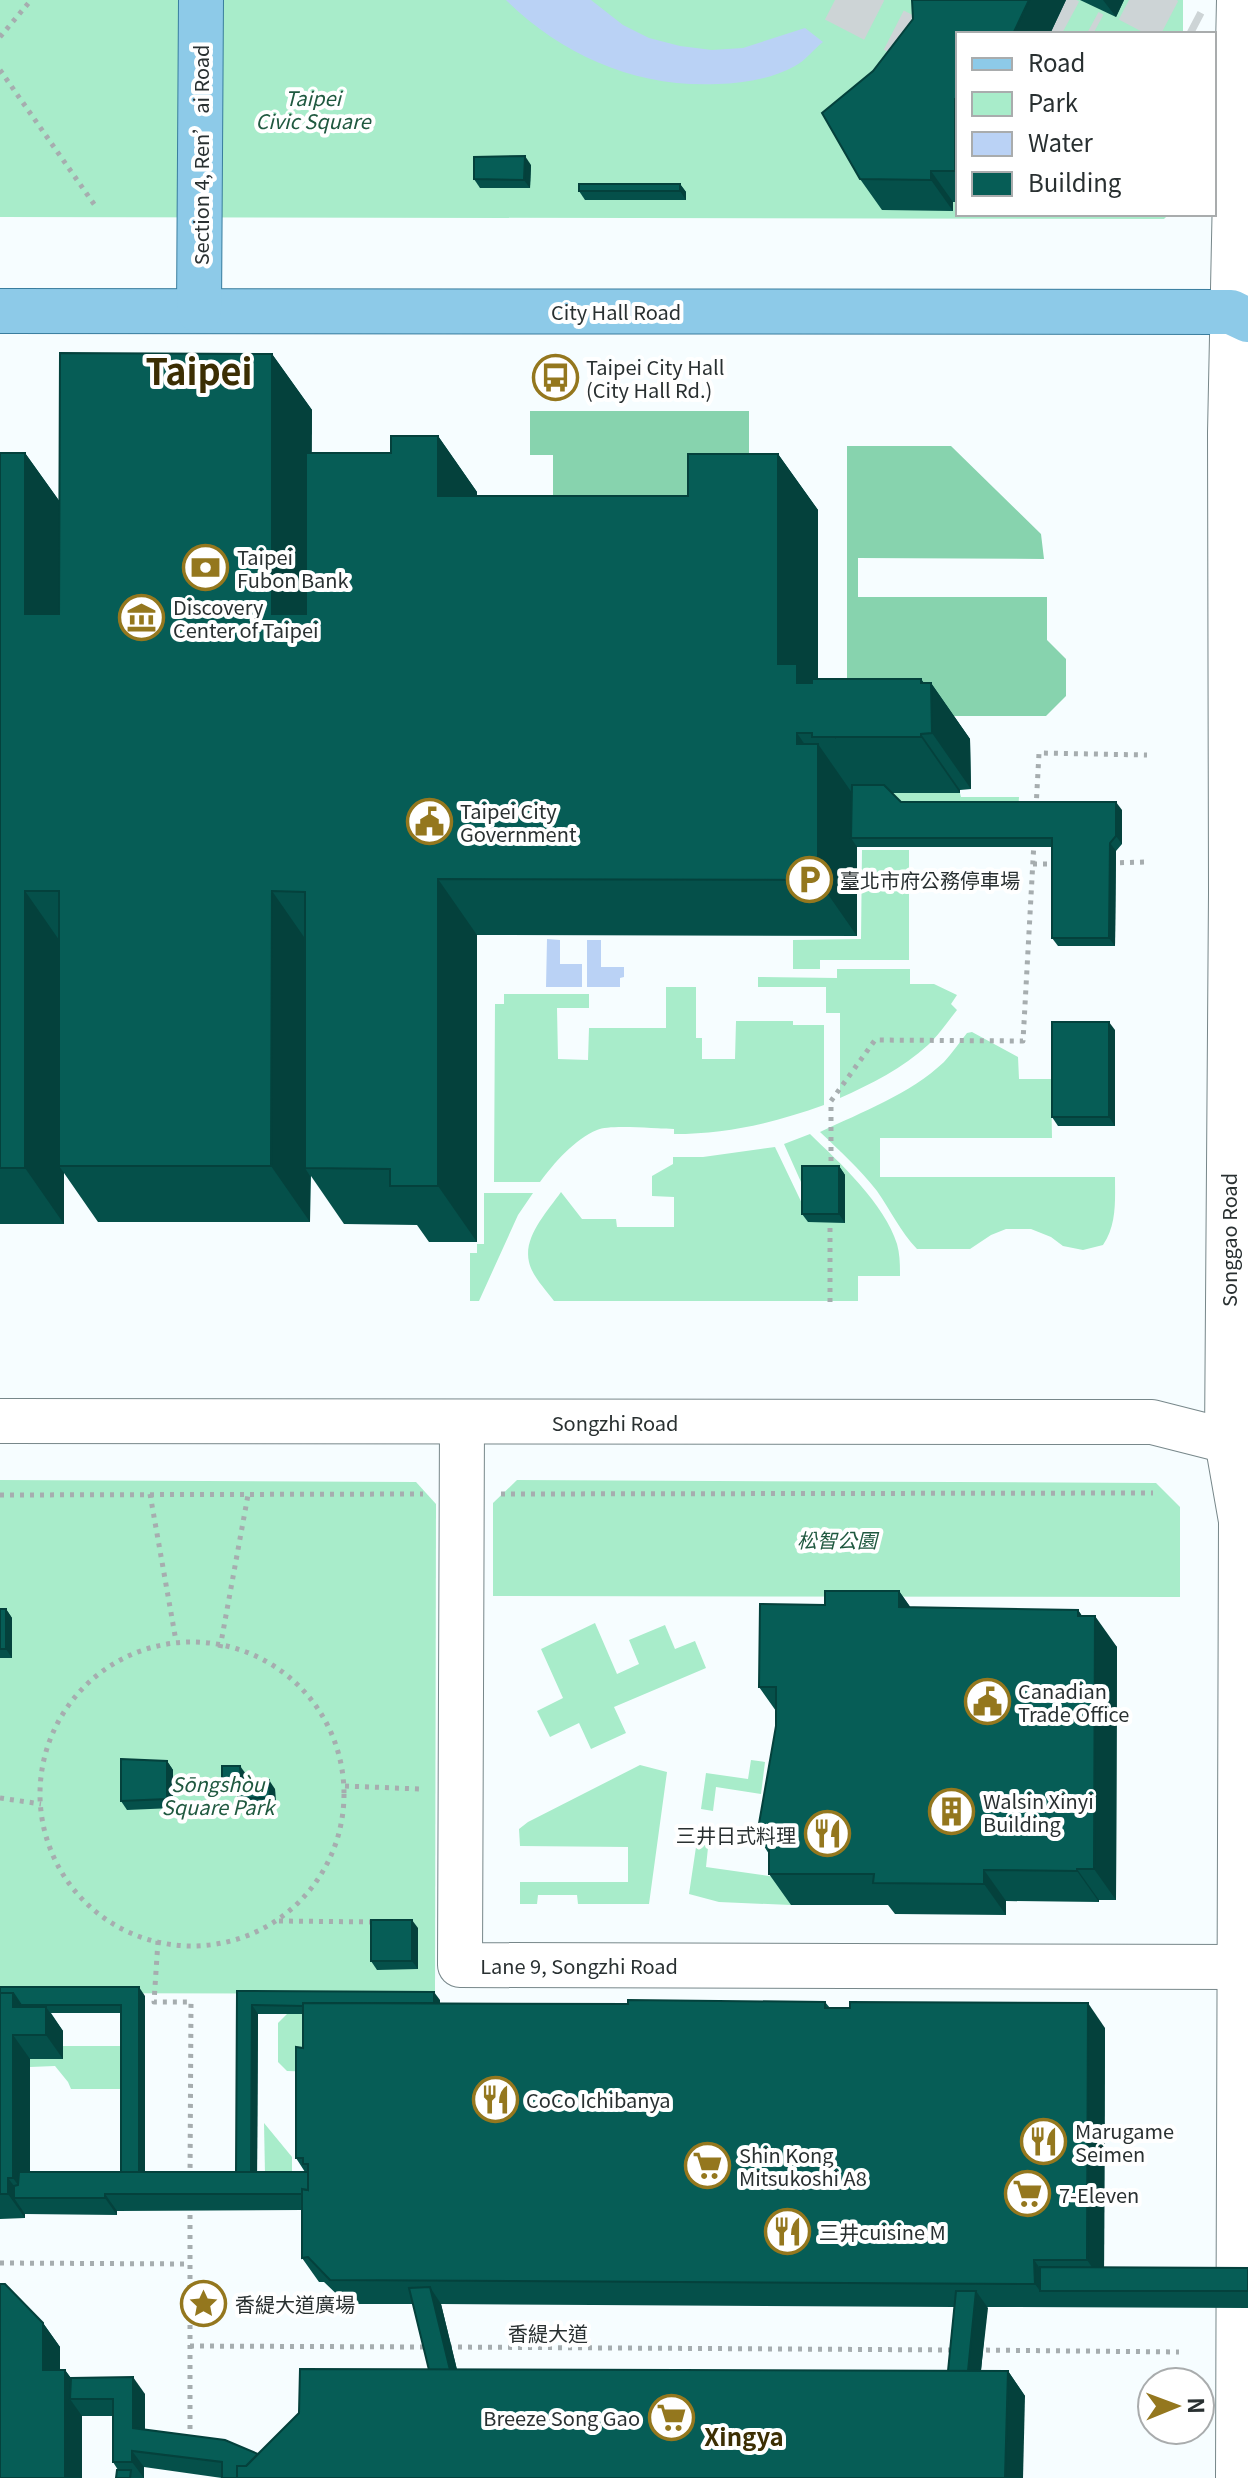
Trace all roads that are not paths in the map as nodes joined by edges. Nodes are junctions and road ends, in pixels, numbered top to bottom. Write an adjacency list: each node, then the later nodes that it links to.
1 (201, 0): 4 (main road, Section 4, Ren’ai Road)
2 (1239, 0): 5 (street, Songgao Road)
3 (0, 311): 4 (main road, City Hall Road)
4 (199, 311): 5 (main road, City Hall Road)
5 (1242, 312): 8 (street, Songgao Road)
6 (0, 1421): 7 (street, Songzhi Road)
7 (462, 1422): 8 (street, Songzhi Road); 10 (street, Lane 9, Songzhi Road)
8 (1227, 1441): 9 (street, Songgao Road)
9 (1244, 1752): 10 (street, Songgao Road)
10 (1239, 1967): 11 (street, Songgao Road)
11 (1238, 2478)

